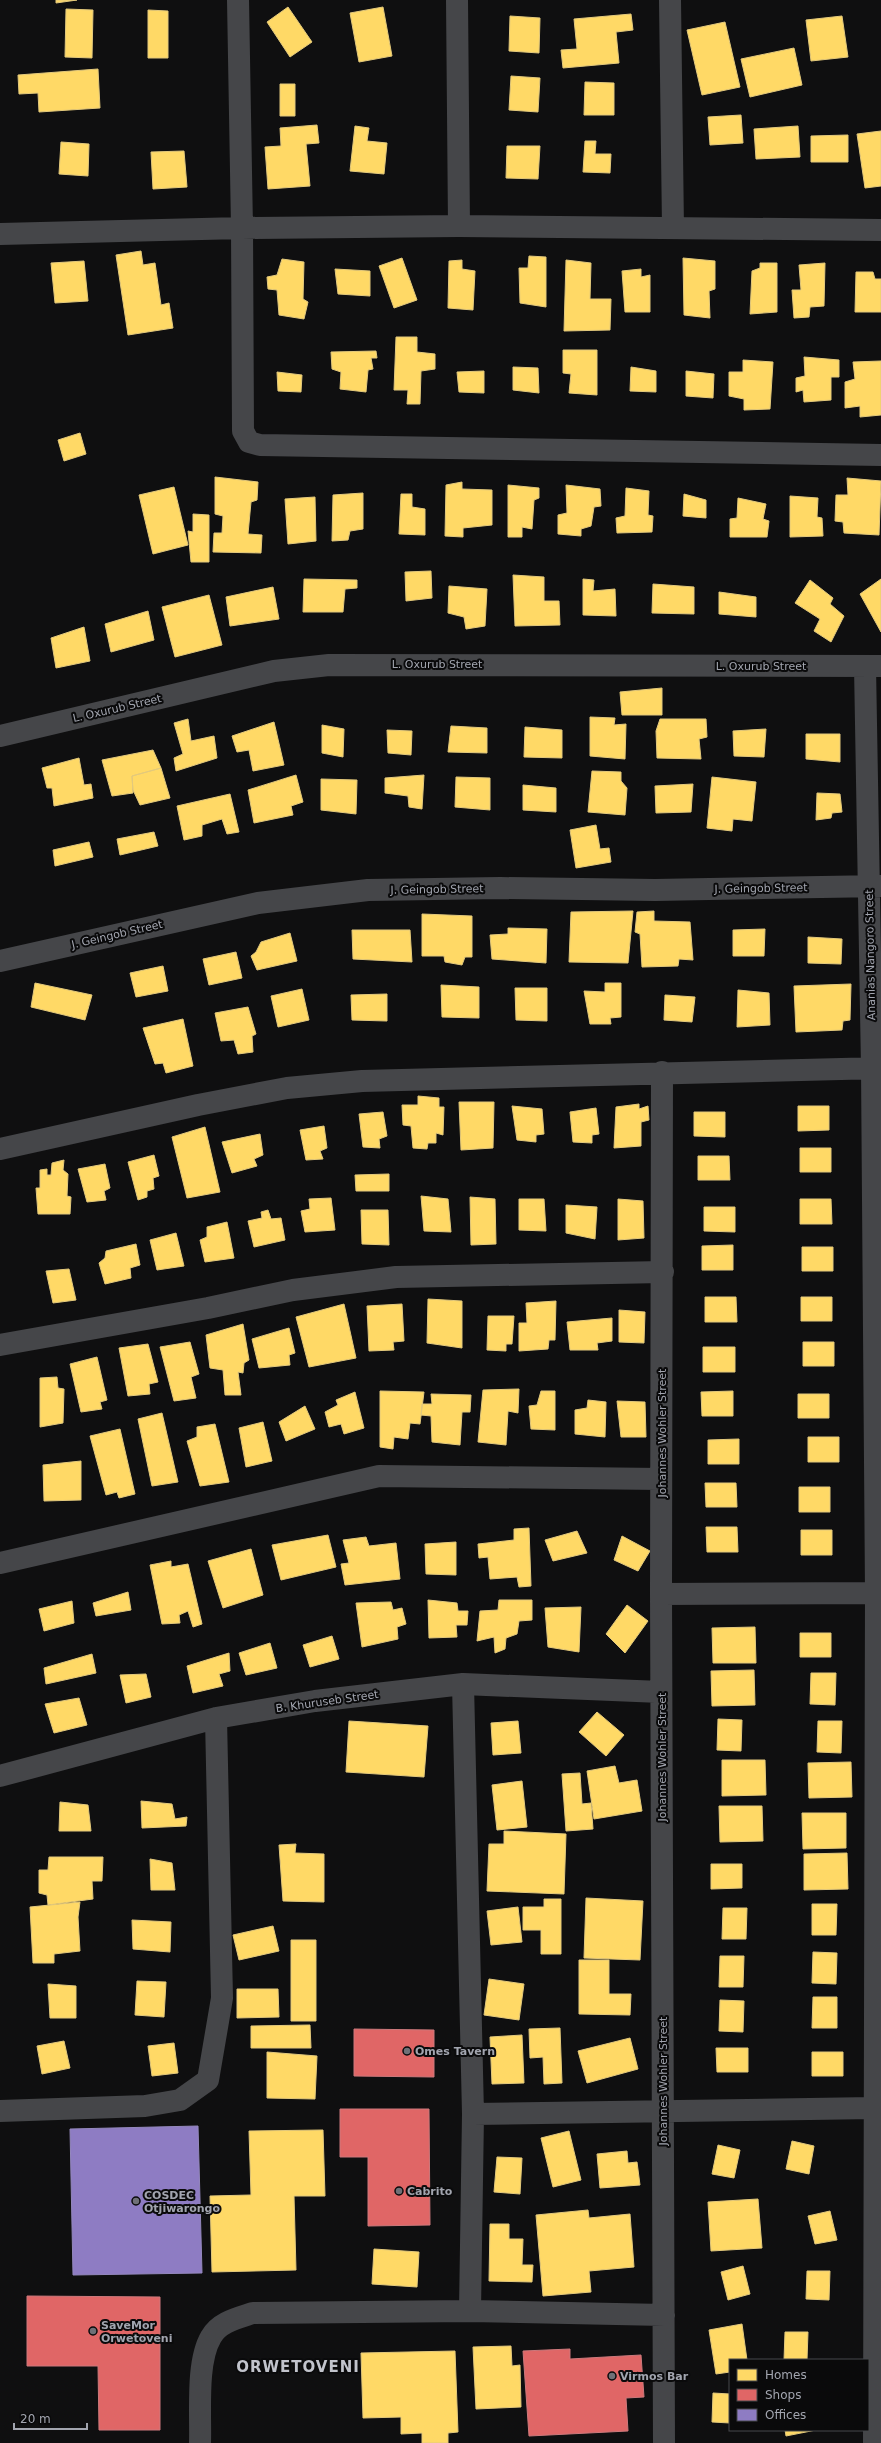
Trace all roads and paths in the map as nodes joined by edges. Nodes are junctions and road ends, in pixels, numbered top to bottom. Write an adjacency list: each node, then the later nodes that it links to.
1 (238, 0): 5 (street)
2 (457, 0): 4 (street)
3 (670, 0): 6 (street)
4 (458, 226): 5 (street); 6 (street)
5 (242, 228): 8 (street); 9 (street)
6 (673, 228): 7 (street)
7 (881, 230)
8 (0, 234)
9 (881, 455)
10 (873, 666): 11 (street, L. Oxurub Street); 12 (street, Ananias Nangoro Street)
11 (0, 736)
12 (875, 886): 13 (street, J. Geingob Street); 14 (street, Ananias Nangoro Street)
13 (0, 961)
14 (876, 1068): 15 (street); 21 (street, Ananias Nangoro Street)
15 (662, 1072): 16 (street); 17 (street, Johannes Wohler Street)
16 (0, 1149)
17 (663, 1272): 18 (street); 19 (street, Johannes Wohler Street)
18 (0, 1345)
19 (661, 1479): 20 (street); 22 (street, Johannes Wohler Street)
20 (0, 1563)
21 (878, 1593): 22 (street); 27 (street, Ananias Nangoro Street)
22 (661, 1594): 24 (street, Johannes Wohler Street)
23 (463, 1684): 24 (street, B. Khuruseb Street); 25 (street, B. Khuruseb Street); 32 (street)
24 (661, 1692): 31 (street, Johannes Wohler Street)
25 (216, 1718): 26 (street, B. Khuruseb Street); 30 (street)
26 (0, 1776)
27 (878, 1782): 28 (street, Ananias Nangoro Street)
28 (878, 1978): 29 (street, Ananias Nangoro Street)
29 (873, 2108): 31 (street); 37 (street, Ananias Nangoro Street)
30 (0, 2111)
31 (664, 2112): 32 (street); 34 (street, Johannes Wohler Street)
32 (473, 2114): 33 (street)
33 (470, 2311): 34 (street); 35 (street)
34 (664, 2315): 36 (street, Johannes Wohler Street)
35 (200, 2443)
36 (664, 2443)
37 (874, 2443)

